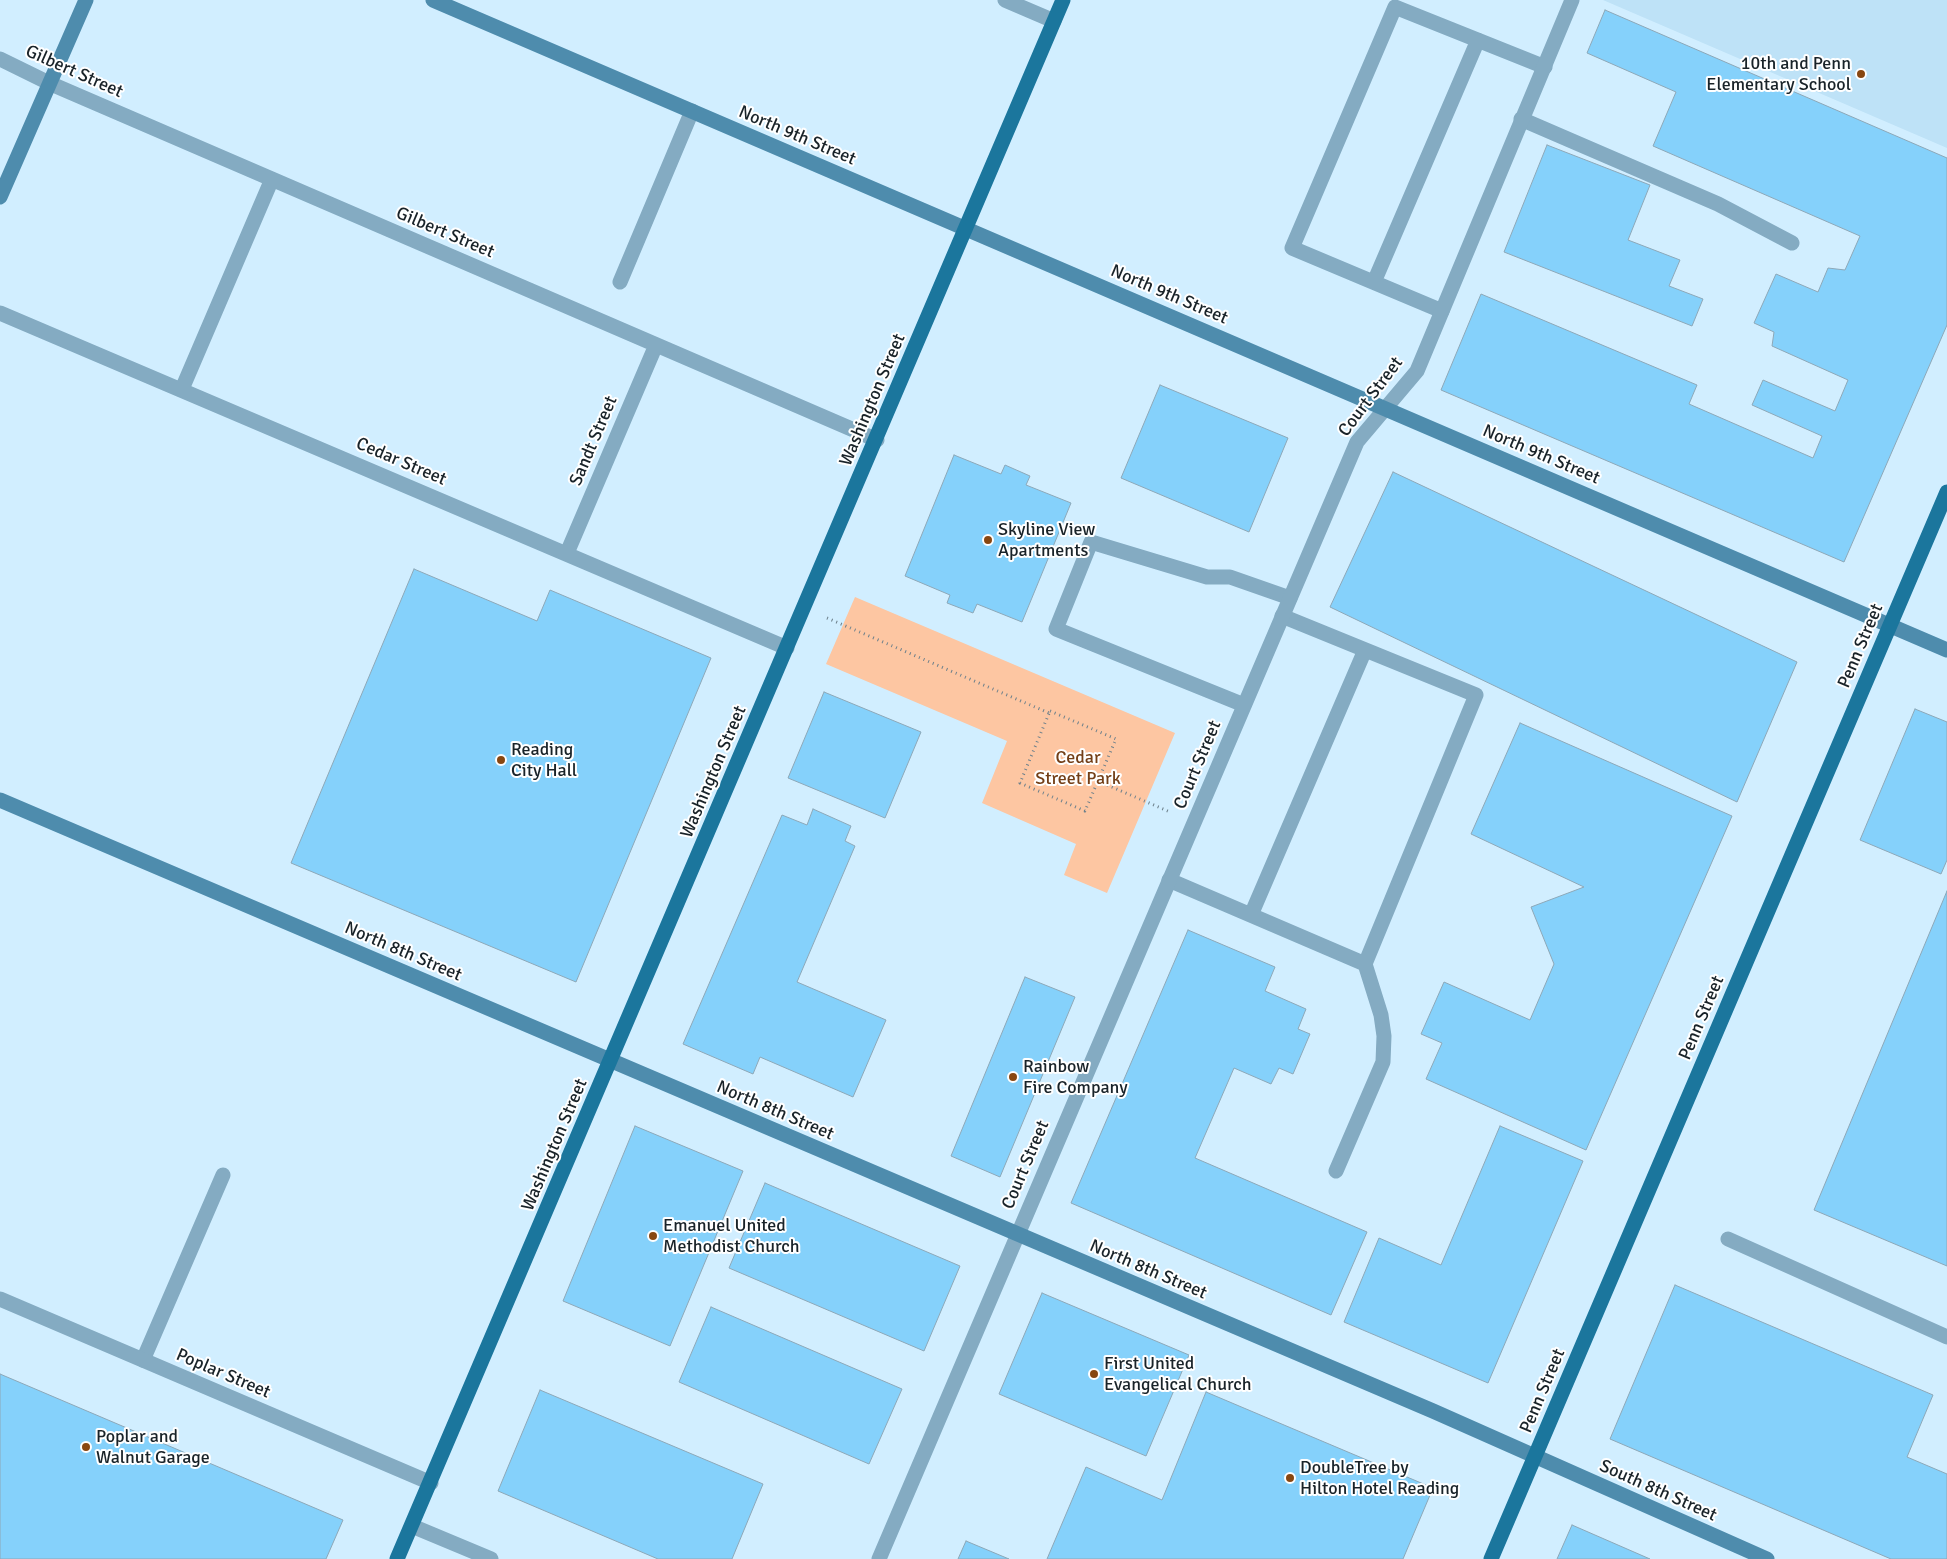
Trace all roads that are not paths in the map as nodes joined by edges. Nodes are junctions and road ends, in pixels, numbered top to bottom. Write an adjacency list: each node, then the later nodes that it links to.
1 (86, 0): 10 (main road)
2 (433, 0): 11 (main road, North 9th Street)
3 (1004, 0): 6 (street)
4 (1063, 0): 6 (main road, Washington Street)
5 (1572, 0): 9 (street, Court Street)
6 (1054, 21): 15 (main road, Washington Street)
7 (1478, 40): 9 (street); 18 (street); 18 (street)
8 (0, 59): 10 (street, Gilbert Street)
9 (1545, 67): 12 (street, Court Street)
10 (50, 83): 13 (street, Gilbert Street); 14 (main road)
11 (692, 111): 15 (main road, North 9th Street); 17 (street)
12 (1521, 119): 16 (street); 19 (street, Court Street)
13 (272, 179): 21 (street, Gilbert Street); 22 (street)
14 (0, 197)
15 (966, 229): 23 (main road, North 9th Street); 24 (main road, Washington Street)
16 (1792, 243)
17 (620, 282)
18 (1374, 282): 19 (street)
19 (1442, 311): 23 (street, Court Street)
20 (0, 313): 22 (street, Cedar Street)
21 (656, 344): 24 (street, Gilbert Street); 26 (street, Sandt Street)
22 (182, 389): 26 (street, Cedar Street)
23 (1385, 408): 27 (street, Court Street); 29 (main road, North 9th Street)
24 (877, 440): 30 (main road, Washington Street)
25 (1947, 492): 29 (main road, Penn Street)
26 (567, 553): 30 (street, Cedar Street)
27 (1290, 598): 28 (street, Court Street); 33 (street)
28 (1282, 616): 31 (street); 33 (street, Court Street)
29 (1890, 626): 32 (main road, North 9th Street); 46 (main road, Penn Street)
30 (787, 648): 38 (main road, Washington Street)
31 (1365, 650): 36 (street); 37 (street)
32 (1947, 650)
33 (1244, 705): 35 (street, Court Street)
34 (0, 800): 38 (main road, North 8th Street)
35 (1169, 880): 36 (street); 41 (street, Court Street)
36 (1251, 915): 37 (street)
37 (1365, 964): 39 (street)
38 (611, 1061): 41 (main road, North 8th Street); 47 (main road, Washington Street)
39 (1336, 1170)
40 (223, 1175): 45 (street)
41 (1017, 1234): 46 (main road, North 8th Street); 51 (street, Court Street)
42 (1728, 1239): 44 (street)
43 (0, 1299): 45 (street, Poplar Street)
44 (1947, 1337)
45 (143, 1360): 47 (street, Poplar Street)
46 (1535, 1458): 52 (main road, Penn Street); 53 (main road, South 8th Street)
47 (431, 1483): 48 (main road, Washington Street)
48 (412, 1526): 49 (main road, Washington Street); 50 (street)
49 (397, 1559)
50 (492, 1559)
51 (879, 1559)
52 (1491, 1559)
53 (1767, 1559)

